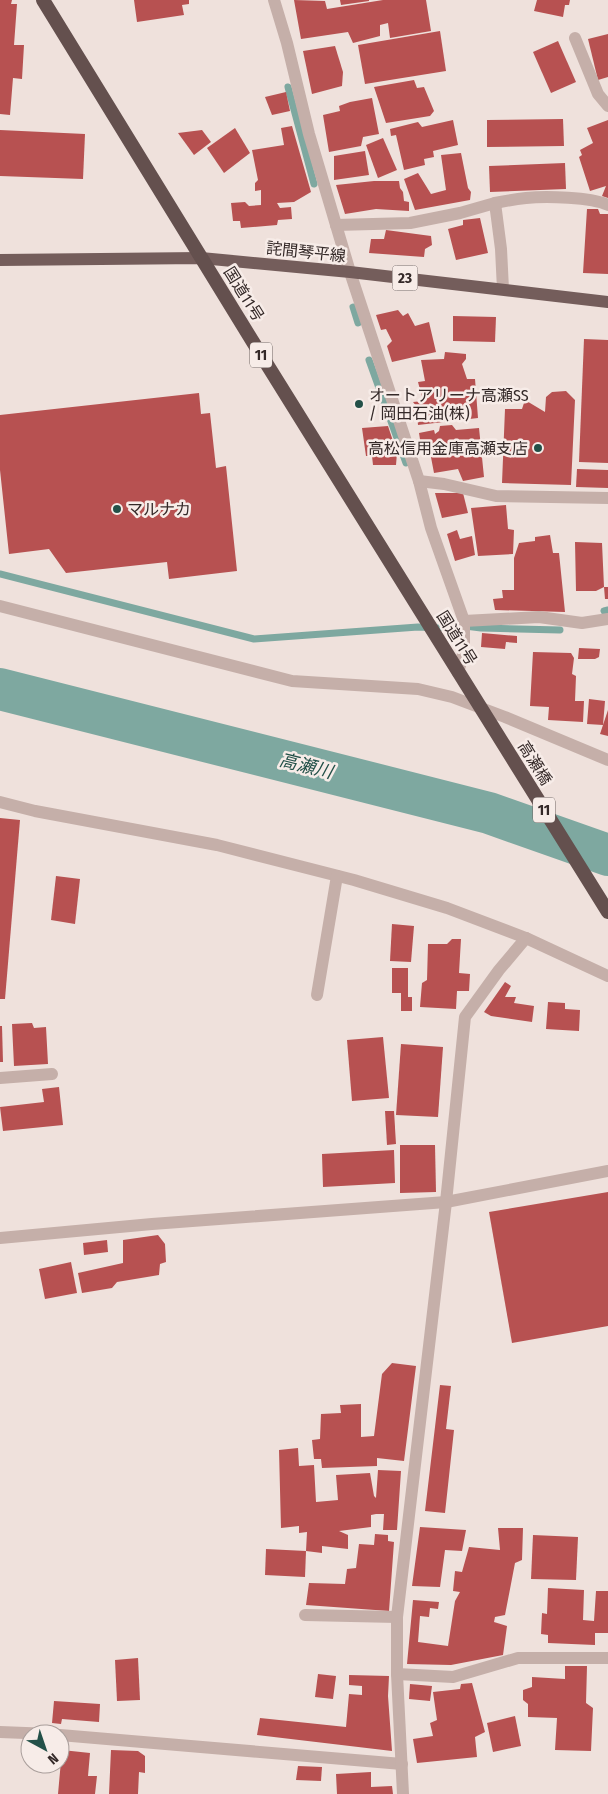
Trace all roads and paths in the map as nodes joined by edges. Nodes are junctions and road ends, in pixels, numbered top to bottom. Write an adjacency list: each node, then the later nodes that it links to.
1 (43, 0): 8 (highway, 国道11号 / 11)
2 (274, 0): 7 (street)
3 (575, 38): 4 (street)
4 (608, 106)
5 (495, 203): 6 (street); 7 (street); 11 (street)
6 (608, 205)
7 (336, 225): 10 (street)
8 (201, 258): 9 (main road, 詫間琴平線 / 23); 10 (main road, 詫間琴平線 / 23); 18 (highway, 国道11号 / 11)
9 (0, 260)
10 (350, 272): 11 (main road, 詫間琴平線 / 23); 13 (street)
11 (503, 289): 12 (main road, 詫間琴平線 / 23)
12 (608, 302)
13 (419, 481): 14 (street); 17 (street)
14 (608, 498)
15 (0, 606): 19 (street)
16 (608, 619): 17 (street)
17 (464, 621): 18 (street)
18 (458, 673): 19 (highway, 国道11号 / 11)
19 (480, 708): 20 (street); 23 (highway, 高瀬橋 / 11)
20 (608, 760)
21 (0, 802): 22 (street)
22 (337, 876): 24 (street); 26 (street)
23 (608, 912)
24 (526, 938): 25 (street); 30 (street)
25 (608, 976)
26 (317, 995)
27 (52, 1074): 28 (street)
28 (0, 1078)
29 (608, 1171): 30 (street)
30 (446, 1202): 31 (street); 33 (street)
31 (0, 1238)
32 (305, 1615): 33 (street)
33 (397, 1617): 35 (street)
34 (608, 1658): 35 (street)
35 (397, 1674): 39 (street)
36 (0, 1732): 37 (street)
37 (20, 1733)
38 (70, 1736): 39 (street)
39 (402, 1764): 40 (street)
40 (403, 1794)

